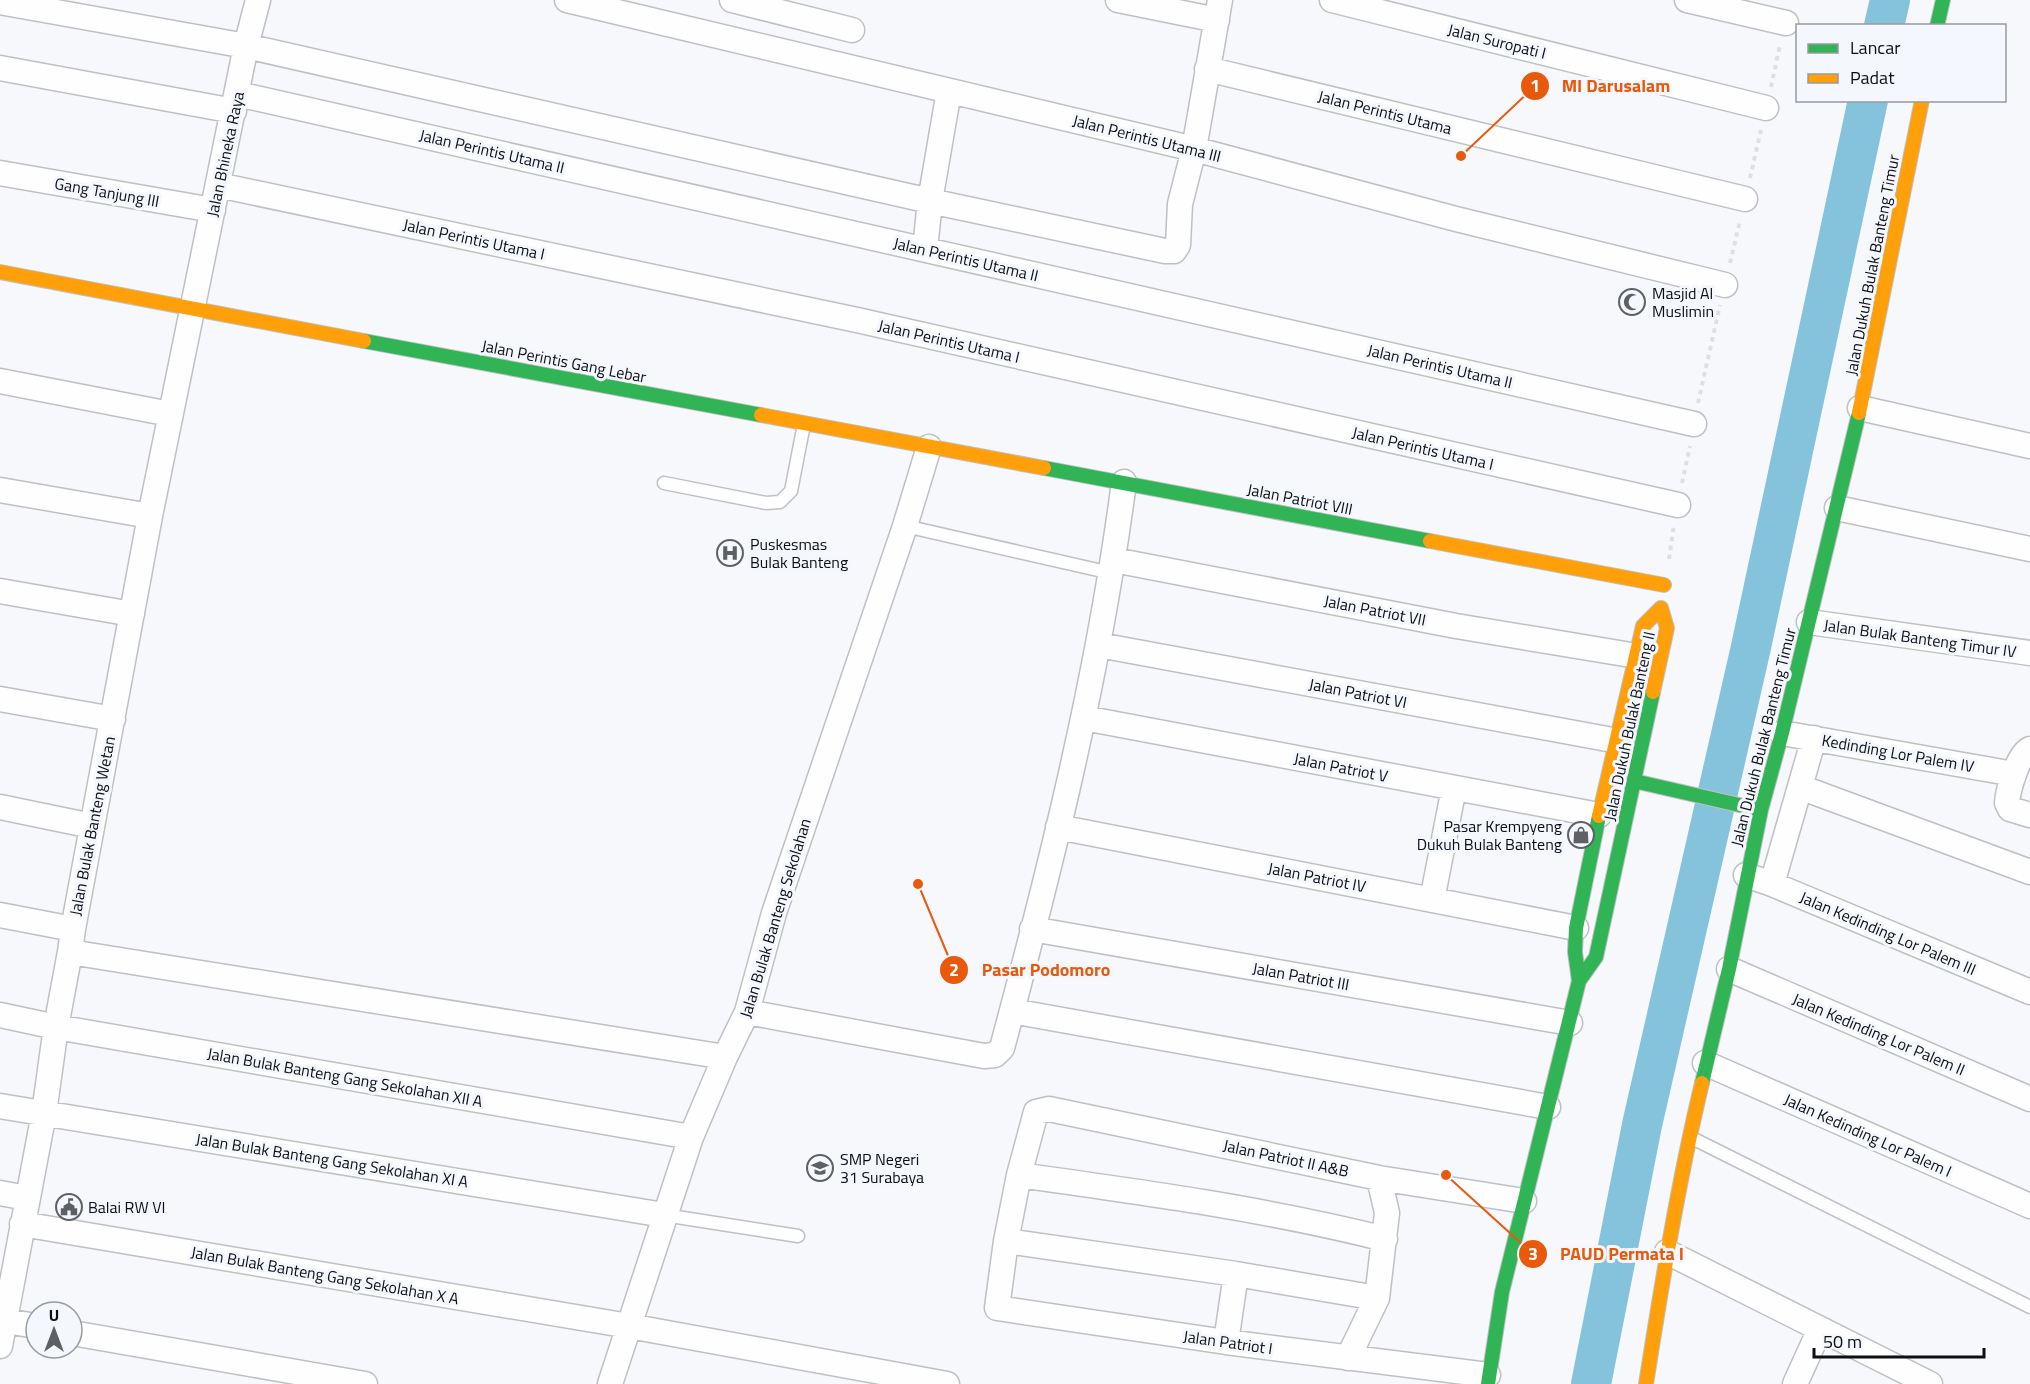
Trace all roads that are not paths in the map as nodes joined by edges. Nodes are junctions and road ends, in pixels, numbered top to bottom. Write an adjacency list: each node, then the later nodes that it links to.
1 (258, 0): 13 (street, Jalan Bhineka Raya)
2 (567, 0): 16 (street, Jalan Perintis Utama III)
3 (732, 0): 12 (street)
4 (1118, 0): 9 (street)
5 (1332, 0): 19 (street, Jalan Suropati I)
6 (1687, 0): 10 (street)
7 (1943, 0): 11 (street)
8 (0, 2): 13 (street)
9 (1219, 10): 15 (street)
10 (1785, 24)
11 (1937, 24)
12 (852, 30)
13 (246, 46): 17 (street, Jalan Bhineka Raya); 24 (street)
14 (0, 68): 17 (street, Jalan Perintis Utama II)
15 (1207, 69): 20 (street); 23 (street, Jalan Perintis Utama)
16 (949, 91): 20 (street, Jalan Perintis Utama III); 24 (street)
17 (236, 102): 22 (street, Jalan Bhineka Raya); 26 (street, Jalan Perintis Utama II)
18 (1922, 102): 31 (street, Jalan Dukuh Bulak Banteng Timur)
19 (1766, 108)
20 (1194, 148): 24 (street); 28 (street, Jalan Perintis Utama III)
21 (0, 173): 25 (street, Gang Tanjung III)
22 (218, 184): 25 (street, Jalan Bhineka Raya); 40 (street, Jalan Perintis Utama I)
23 (1745, 200)
24 (930, 201): 26 (street)
25 (213, 210): 29 (street, Jalan Bhineka Raya)
26 (926, 249): 34 (street, Jalan Perintis Utama II)
27 (0, 272): 29 (street, Jalan Perintis Gang Lebar)
28 (1725, 285)
29 (193, 309): 32 (street, Jalan Bulak Banteng Wetan); 33 (street, Jalan Perintis Gang Lebar)
30 (0, 381): 32 (street)
31 (1860, 408): 35 (street); 41 (street, Jalan Dukuh Bulak Banteng Timur)
32 (171, 414): 42 (street, Jalan Bulak Banteng Wetan)
33 (804, 423): 36 (street, Jalan Perintis Gang Lebar); 38 (lane)
34 (1694, 424)
35 (2030, 446)
36 (929, 447): 37 (street, Jalan Patriot VIII); 43 (street, Jalan Bulak Banteng Sekolahan)
37 (1124, 482): 45 (street); 46 (street, Jalan Patriot VIII)
38 (664, 483)
39 (0, 490): 42 (street)
40 (1678, 505)
41 (1837, 508): 44 (street); 49 (street, Jalan Dukuh Bulak Banteng Timur)
42 (150, 516): 48 (street, Jalan Bulak Banteng Wetan)
43 (905, 526): 45 (lane); 82 (street, Jalan Bulak Banteng Sekolahan)
44 (2030, 549)
45 (1112, 567): 50 (street); 52 (street, Jalan Patriot VII)
46 (1664, 585)
47 (0, 591): 48 (street)
48 (132, 614): 55 (street, Jalan Bulak Banteng Wetan)
49 (1809, 622): 51 (street, Jalan Bulak Banteng Timur IV); 56 (street, Jalan Dukuh Bulak Banteng Timur)
50 (1099, 645): 54 (street); 58 (street, Jalan Patriot VI)
51 (2030, 653)
52 (1637, 656): 58 (street, Jalan Dukuh Bulak Banteng II); 61 (street, Jalan Dukuh Bulak Banteng II)
53 (0, 699): 55 (street)
54 (1084, 718): 63 (street, Jalan Patriot V); 69 (street)
55 (113, 719): 68 (street, Jalan Bulak Banteng Wetan)
56 (1782, 733): 57 (street, Kedinding Lor Palem IV); 65 (street, Jalan Dukuh Bulak Banteng Timur)
57 (1814, 738): 60 (street, Kedinding Lor Palem IV); 62 (street)
58 (1618, 741): 66 (street, Jalan Dukuh Bulak Banteng II)
59 (2030, 749): 60 (street)
60 (2014, 774): 67 (street)
61 (1634, 781): 65 (street); 79 (street, Jalan Dukuh Bulak Banteng II)
62 (1800, 787): 70 (street); 72 (street)
63 (1454, 788): 66 (street, Jalan Patriot V); 73 (street)
64 (0, 807): 68 (street)
65 (1761, 810): 71 (street, Jalan Dukuh Bulak Banteng Timur)
66 (1599, 815): 76 (street, Jalan Dukuh Bulak Banteng II)
67 (2030, 815)
68 (92, 826): 77 (street, Jalan Bulak Banteng Wetan)
69 (1058, 827): 73 (street, Jalan Patriot IV); 75 (street)
70 (2030, 872)
71 (1746, 875): 72 (street, Jalan Kedinding Lor Palem III); 78 (street, Jalan Dukuh Bulak Banteng Timur)
72 (1772, 884): 80 (street, Jalan Kedinding Lor Palem III)
73 (1432, 900): 76 (street, Jalan Patriot IV)
74 (0, 915): 77 (street)
75 (1032, 928): 81 (street); 84 (street, Jalan Patriot III)
76 (1576, 928): 79 (street, Jalan Dukuh Bulak Banteng II)
77 (71, 940): 85 (street, Jalan Bulak Banteng Wetan); 86 (street)
78 (1729, 969): 87 (street, Jalan Dukuh Bulak Banteng Timur); 88 (street, Jalan Kedinding Lor Palem II)
79 (1580, 981): 84 (street, Jalan Dukuh Bulak Banteng II)
80 (2030, 992)
81 (1012, 1011): 82 (street); 90 (street)
82 (747, 1012): 86 (street, Jalan Bulak Banteng Sekolahan)
83 (0, 1015): 85 (street, Jalan Bulak Banteng Gang Sekolahan XII A)
84 (1570, 1023): 90 (street, Jalan Dukuh Bulak Banteng II)
85 (56, 1027): 91 (street, Jalan Bulak Banteng Wetan); 92 (street, Jalan Bulak Banteng Gang Sekolahan XII A)
86 (725, 1057): 92 (street, Jalan Bulak Banteng Sekolahan)
87 (1705, 1063): 93 (street, Jalan Dukuh Bulak Banteng Timur); 99 (street, Jalan Kedinding Lor Palem I)
88 (2030, 1099)
89 (0, 1106): 91 (street, Jalan Bulak Banteng Gang Sekolahan XI A)
90 (1548, 1107): 98 (street, Jalan Dukuh Bulak Banteng II)
91 (44, 1113): 97 (street, Jalan Bulak Banteng Wetan); 100 (street, Jalan Bulak Banteng Gang Sekolahan XI A)
92 (691, 1137): 100 (street, Jalan Bulak Banteng Sekolahan)
93 (1689, 1137): 105 (street, Jalan Dukuh Bulak Banteng Timur); 109 (lane)
94 (1019, 1175): 95 (street, Jalan Patriot II A&B); 103 (street); 104 (street)
95 (1379, 1178): 98 (street, Jalan Patriot II A&B); 103 (street)
96 (0, 1193): 97 (street)
97 (27, 1198): 101 (street, Jalan Bulak Banteng Wetan)
98 (1524, 1201): 118 (street, Jalan Dukuh Bulak Banteng II)
99 (2030, 1206)
100 (664, 1215): 102 (lane); 112 (street, Jalan Bulak Banteng Sekolahan)
101 (22, 1224): 107 (street, Jalan Bulak Banteng Wetan); 112 (street, Jalan Bulak Banteng Gang Sekolahan X A)
102 (798, 1236)
103 (1385, 1239): 108 (street)
104 (1006, 1241): 106 (street); 115 (street, Jalan Patriot I)
105 (1667, 1252): 113 (street); 122 (street, Jalan Dukuh Bulak Banteng Timur)
106 (1236, 1275): 108 (street); 115 (street)
107 (5, 1292): 110 (street, Jalan Bulak Banteng Wetan)
108 (1377, 1298): 117 (street)
109 (2030, 1307)
110 (6, 1321): 111 (street); 116 (street, Jalan Bulak Banteng Wetan)
111 (24, 1324)
112 (628, 1326): 120 (street, Jalan Bulak Banteng Sekolahan); 121 (street, Jalan Bulak Banteng Gang Sekolahan X A)
113 (1820, 1329): 123 (street); 124 (street)
114 (84, 1334): 119 (street)
115 (1226, 1342): 117 (street, Jalan Patriot I)
116 (0, 1346)
117 (1348, 1358): 118 (street, Jalan Patriot I)
118 (1488, 1379)
119 (365, 1384)
120 (610, 1384)
121 (947, 1384)
122 (1646, 1384)
123 (1795, 1384)
124 (1930, 1384)

